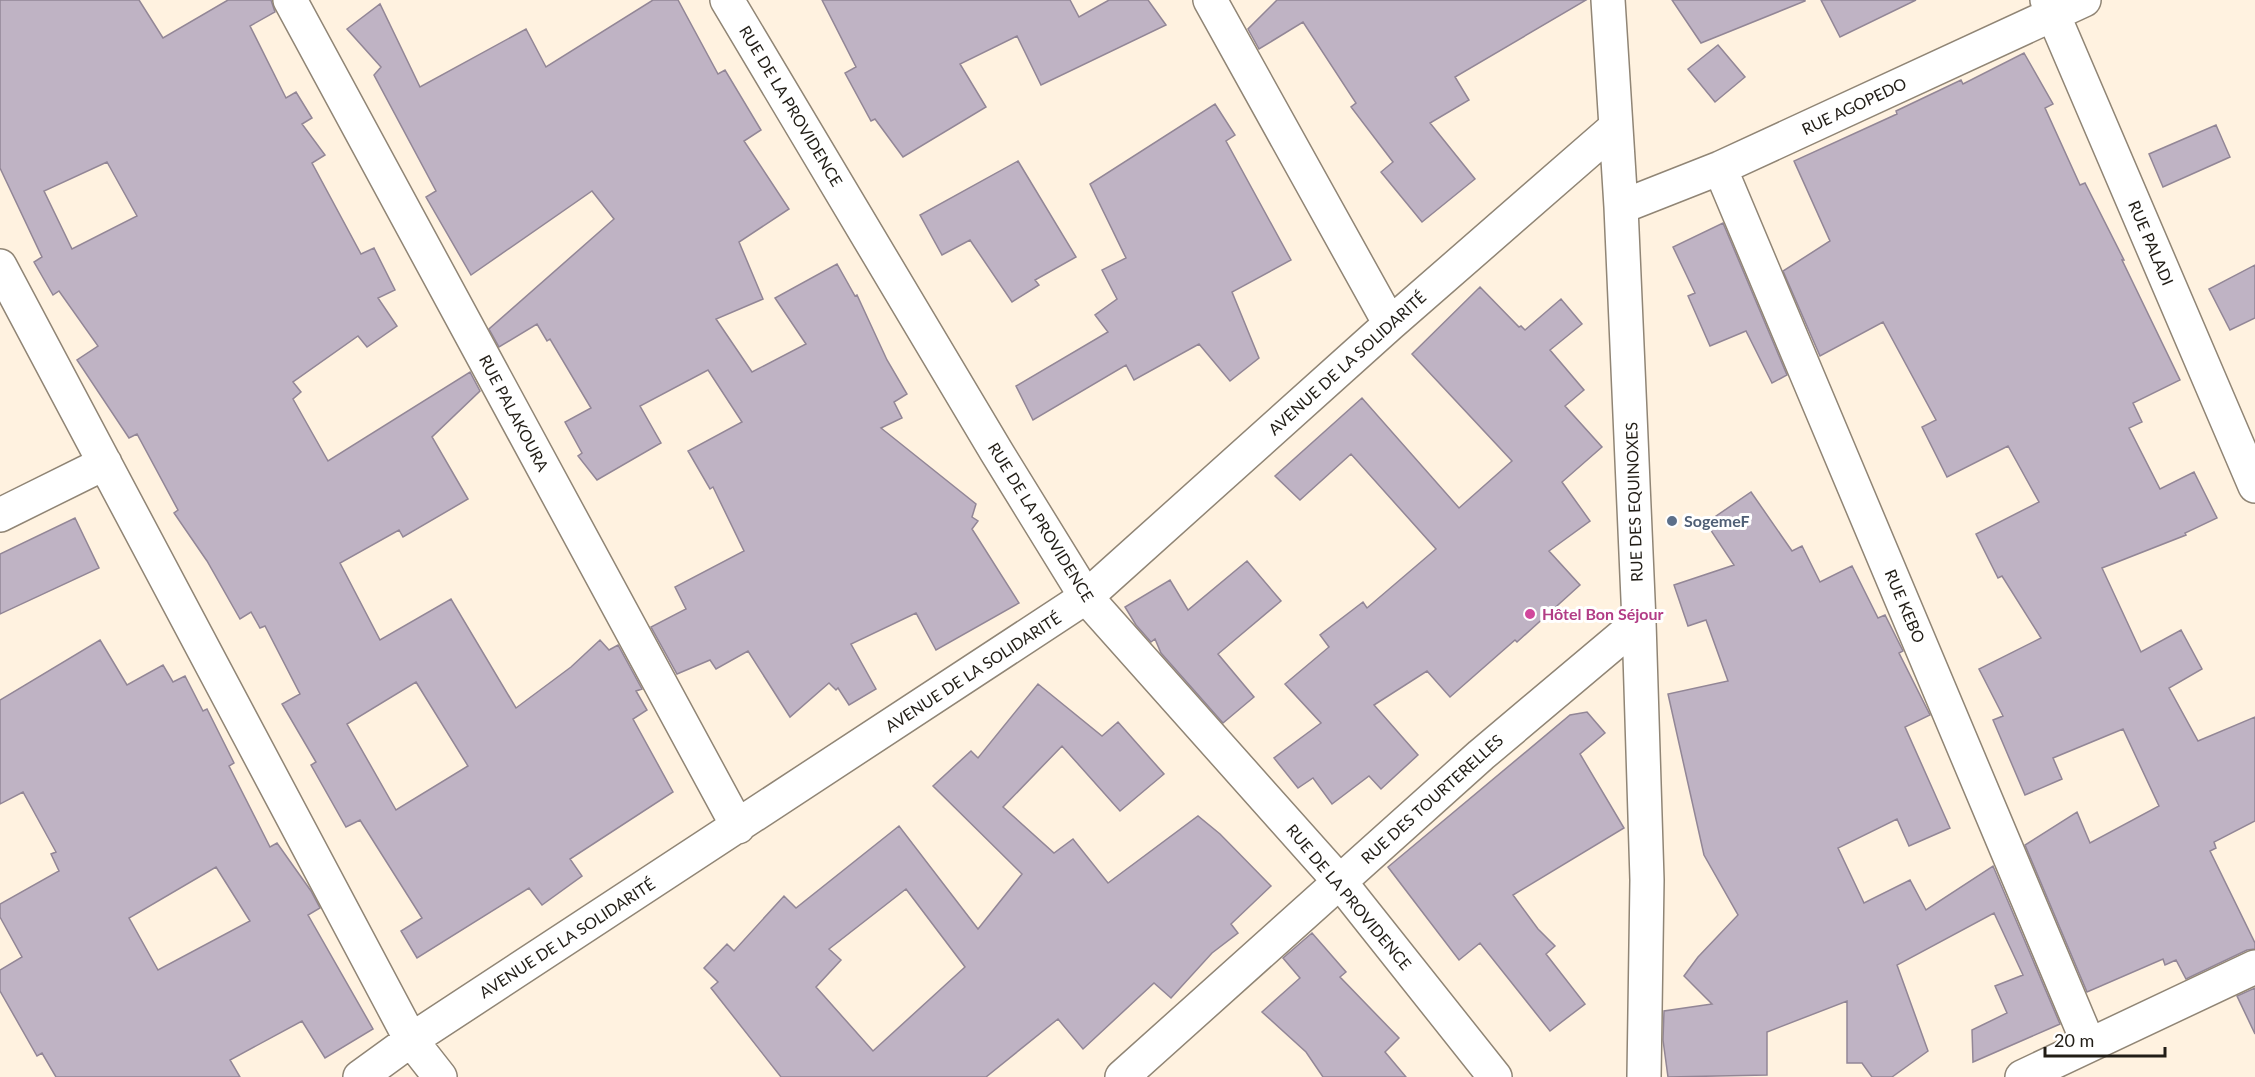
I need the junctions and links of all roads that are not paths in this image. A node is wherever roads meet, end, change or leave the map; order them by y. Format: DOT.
graph roads {
  1 [pos="290,0"];
  2 [pos="727,0"];
  3 [pos="1210,0"];
  4 [pos="1608,0"];
  5 [pos="2084,0"];
  6 [pos="2050,7"];
  7 [pos="1616,127"];
  8 [pos="1720,168"];
  9 [pos="1622,207"];
  10 [pos="0,266"];
  11 [pos="1390,324"];
  12 [pos="105,463"];
  13 [pos="2255,486"];
  14 [pos="0,515"];
  15 [pos="1086,597"];
  16 [pos="1639,622"];
  17 [pos="738,827"];
  18 [pos="1340,882"];
  19 [pos="2255,967"];
  20 [pos="411,1040"];
  21 [pos="2089,1045"];
  22 [pos="360,1077"];
  23 [pos="440,1077"];
  24 [pos="1122,1077"];
  25 [pos="1495,1077"];
  26 [pos="1644,1077"];
  27 [pos="2022,1077"];
  1 -- 17 [label="street, RUE PALAKOURA"];
  2 -- 15 [label="street, RUE DE LA PROVIDENCE"];
  3 -- 11 [label="street"];
  4 -- 7 [label="street, RUE DES EQUINOXES"];
  5 -- 6 [label="street, RUE AGOPEDO"];
  6 -- 8 [label="street, RUE AGOPEDO"];
  6 -- 13 [label="street, RUE PALADI"];
  7 -- 9 [label="street, RUE DES EQUINOXES"];
  7 -- 11 [label="street, AVENUE DE LA SOLIDARITÉ"];
  8 -- 9 [label="street, RUE AGOPEDO"];
  8 -- 21 [label="street, RUE KEBO"];
  9 -- 16 [label="street, RUE DES EQUINOXES"];
  10 -- 12 [label="street"];
  11 -- 15 [label="street, AVENUE DE LA SOLIDARITÉ"];
  12 -- 14 [label="street"];
  12 -- 20 [label="street"];
  15 -- 17 [label="street, AVENUE DE LA SOLIDARITÉ"];
  15 -- 18 [label="street, RUE DE LA PROVIDENCE"];
  16 -- 18 [label="street, RUE DES TOURTERELLES"];
  16 -- 26 [label="street, RUE DES EQUINOXES"];
  17 -- 20 [label="street, AVENUE DE LA SOLIDARITÉ"];
  18 -- 24 [label="street, RUE DES TOURTERELLES"];
  18 -- 25 [label="street, RUE DE LA PROVIDENCE"];
  19 -- 21 [label="street"];
  20 -- 22 [label="street, AVENUE DE LA SOLIDARITÉ"];
  20 -- 23 [label="street"];
  21 -- 27 [label="street"];
}
